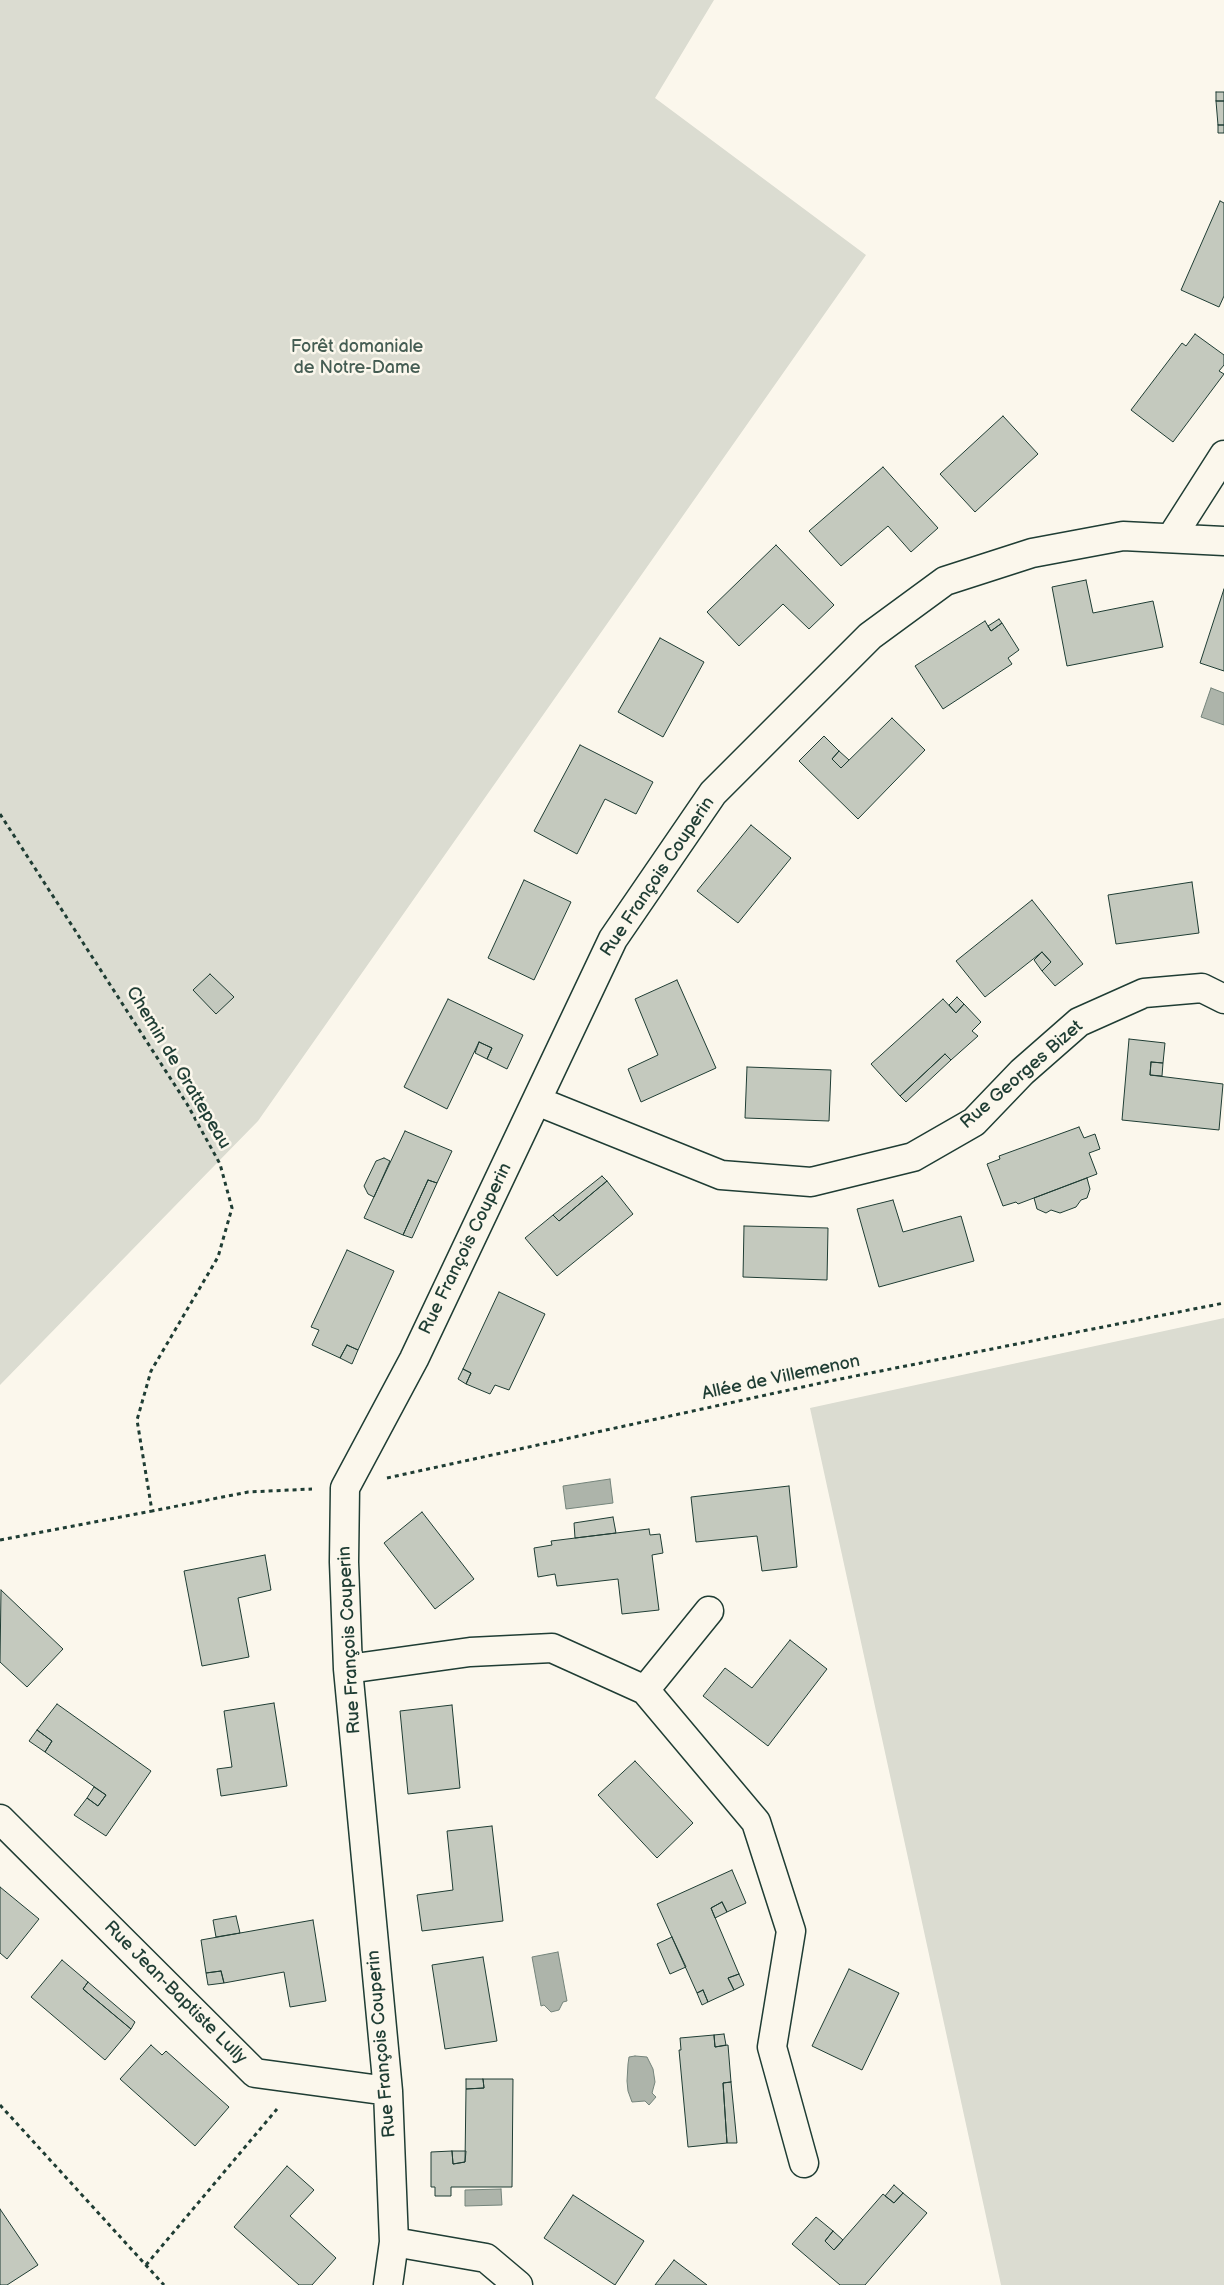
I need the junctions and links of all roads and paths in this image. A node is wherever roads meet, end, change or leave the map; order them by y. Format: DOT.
graph roads {
  1 [pos="1224,455"];
  2 [pos="1171,538"];
  3 [pos="1224,541"];
  4 [pos="0,814"];
  5 [pos="1224,999"];
  6 [pos="537,1101"];
  7 [pos="1224,1303"];
  8 [pos="345,1488"];
  9 [pos="152,1511"];
  10 [pos="0,1540"];
  11 [pos="709,1611"];
  12 [pos="348,1668"];
  13 [pos="645,1690"];
  14 [pos="0,1818"];
  15 [pos="301,2079"];
  16 [pos="388,2091"];
  17 [pos="0,2105"];
  18 [pos="804,2164"];
  19 [pos="394,2242"];
  20 [pos="146,2265"];
  21 [pos="164,2285"];
  22 [pos="388,2285"];
  23 [pos="518,2285"];
  1 -- 2 [label="street"];
  2 -- 3 [label="street, Rue François Couperin"];
  2 -- 6 [label="street, Rue François Couperin"];
  4 -- 9 [label="path, Chemin de Grattepeau"];
  5 -- 6 [label="street, Rue Georges Bizet"];
  6 -- 8 [label="street, Rue François Couperin"];
  7 -- 8 [label="path, Allée de Villemenon"];
  8 -- 9 [label="path"];
  8 -- 12 [label="street, Rue François Couperin"];
  9 -- 10 [label="path"];
  11 -- 13 [label="street"];
  12 -- 13 [label="street"];
  12 -- 16 [label="street, Rue François Couperin"];
  13 -- 18 [label="street"];
  14 -- 15 [label="street, Rue Jean-Baptiste Lully"];
  15 -- 16 [label="street, Rue Jean-Baptiste Lully"];
  15 -- 20 [label="path"];
  16 -- 19 [label="street, Rue François Couperin"];
  17 -- 20 [label="path"];
  19 -- 22 [label="street, Rue François Couperin"];
  19 -- 23 [label="street"];
  20 -- 21 [label="path"];
}
